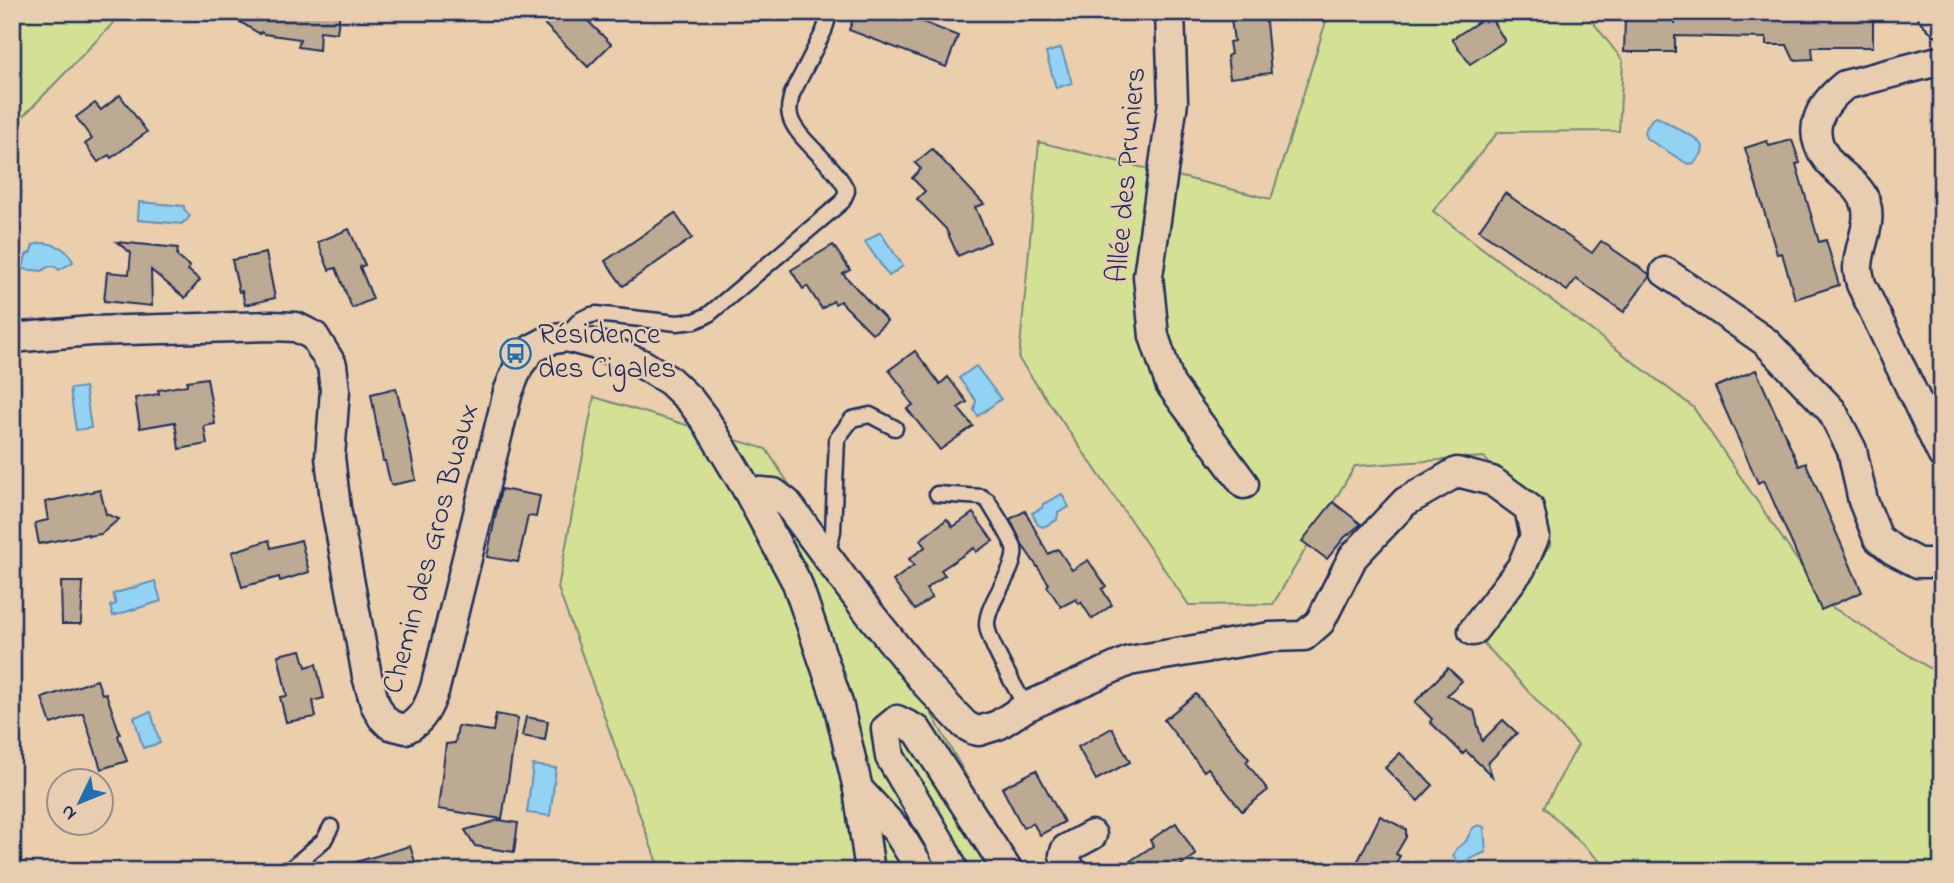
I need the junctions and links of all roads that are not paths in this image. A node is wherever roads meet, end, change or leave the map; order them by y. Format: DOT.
graph roads {
  1 [pos="830,12"];
  2 [pos="1170,12"];
  3 [pos="1932,12"];
  4 [pos="1942,22"];
  5 [pos="1942,60"];
  6 [pos="1665,272"];
  7 [pos="567,337"];
  8 [pos="12,338"];
  9 [pos="895,428"];
  10 [pos="1942,454"];
  11 [pos="1244,484"];
  12 [pos="747,491"];
  13 [pos="937,494"];
  14 [pos="827,558"];
  15 [pos="1942,560"];
  16 [pos="1473,631"];
  17 [pos="1026,707"];
  18 [pos="858,789"];
  19 [pos="331,827"];
  20 [pos="1092,835"];
  21 [pos="288,871"];
  22 [pos="870,871"];
  23 [pos="922,871"];
  24 [pos="954,871"];
  25 [pos="1008,871"];
  26 [pos="1071,871"];
  1 -- 7 [label="lane"];
  2 -- 11 [label="street, Allée des Pruniers"];
  3 -- 4 [label="street"];
  5 -- 10 [label="street"];
  6 -- 15 [label="street"];
  7 -- 8 [label="street, Chemin des Gros Buaux"];
  7 -- 12 [label="street"];
  9 -- 14 [label="lane"];
  12 -- 14 [label="street"];
  12 -- 18 [label="street"];
  13 -- 17 [label="lane"];
  14 -- 17 [label="street"];
  16 -- 17 [label="street"];
  18 -- 22 [label="street"];
  18 -- 23 [label="street"];
  19 -- 21 [label="lane"];
  20 -- 26 [label="street"];
  24 -- 25 [label="street"];
}
